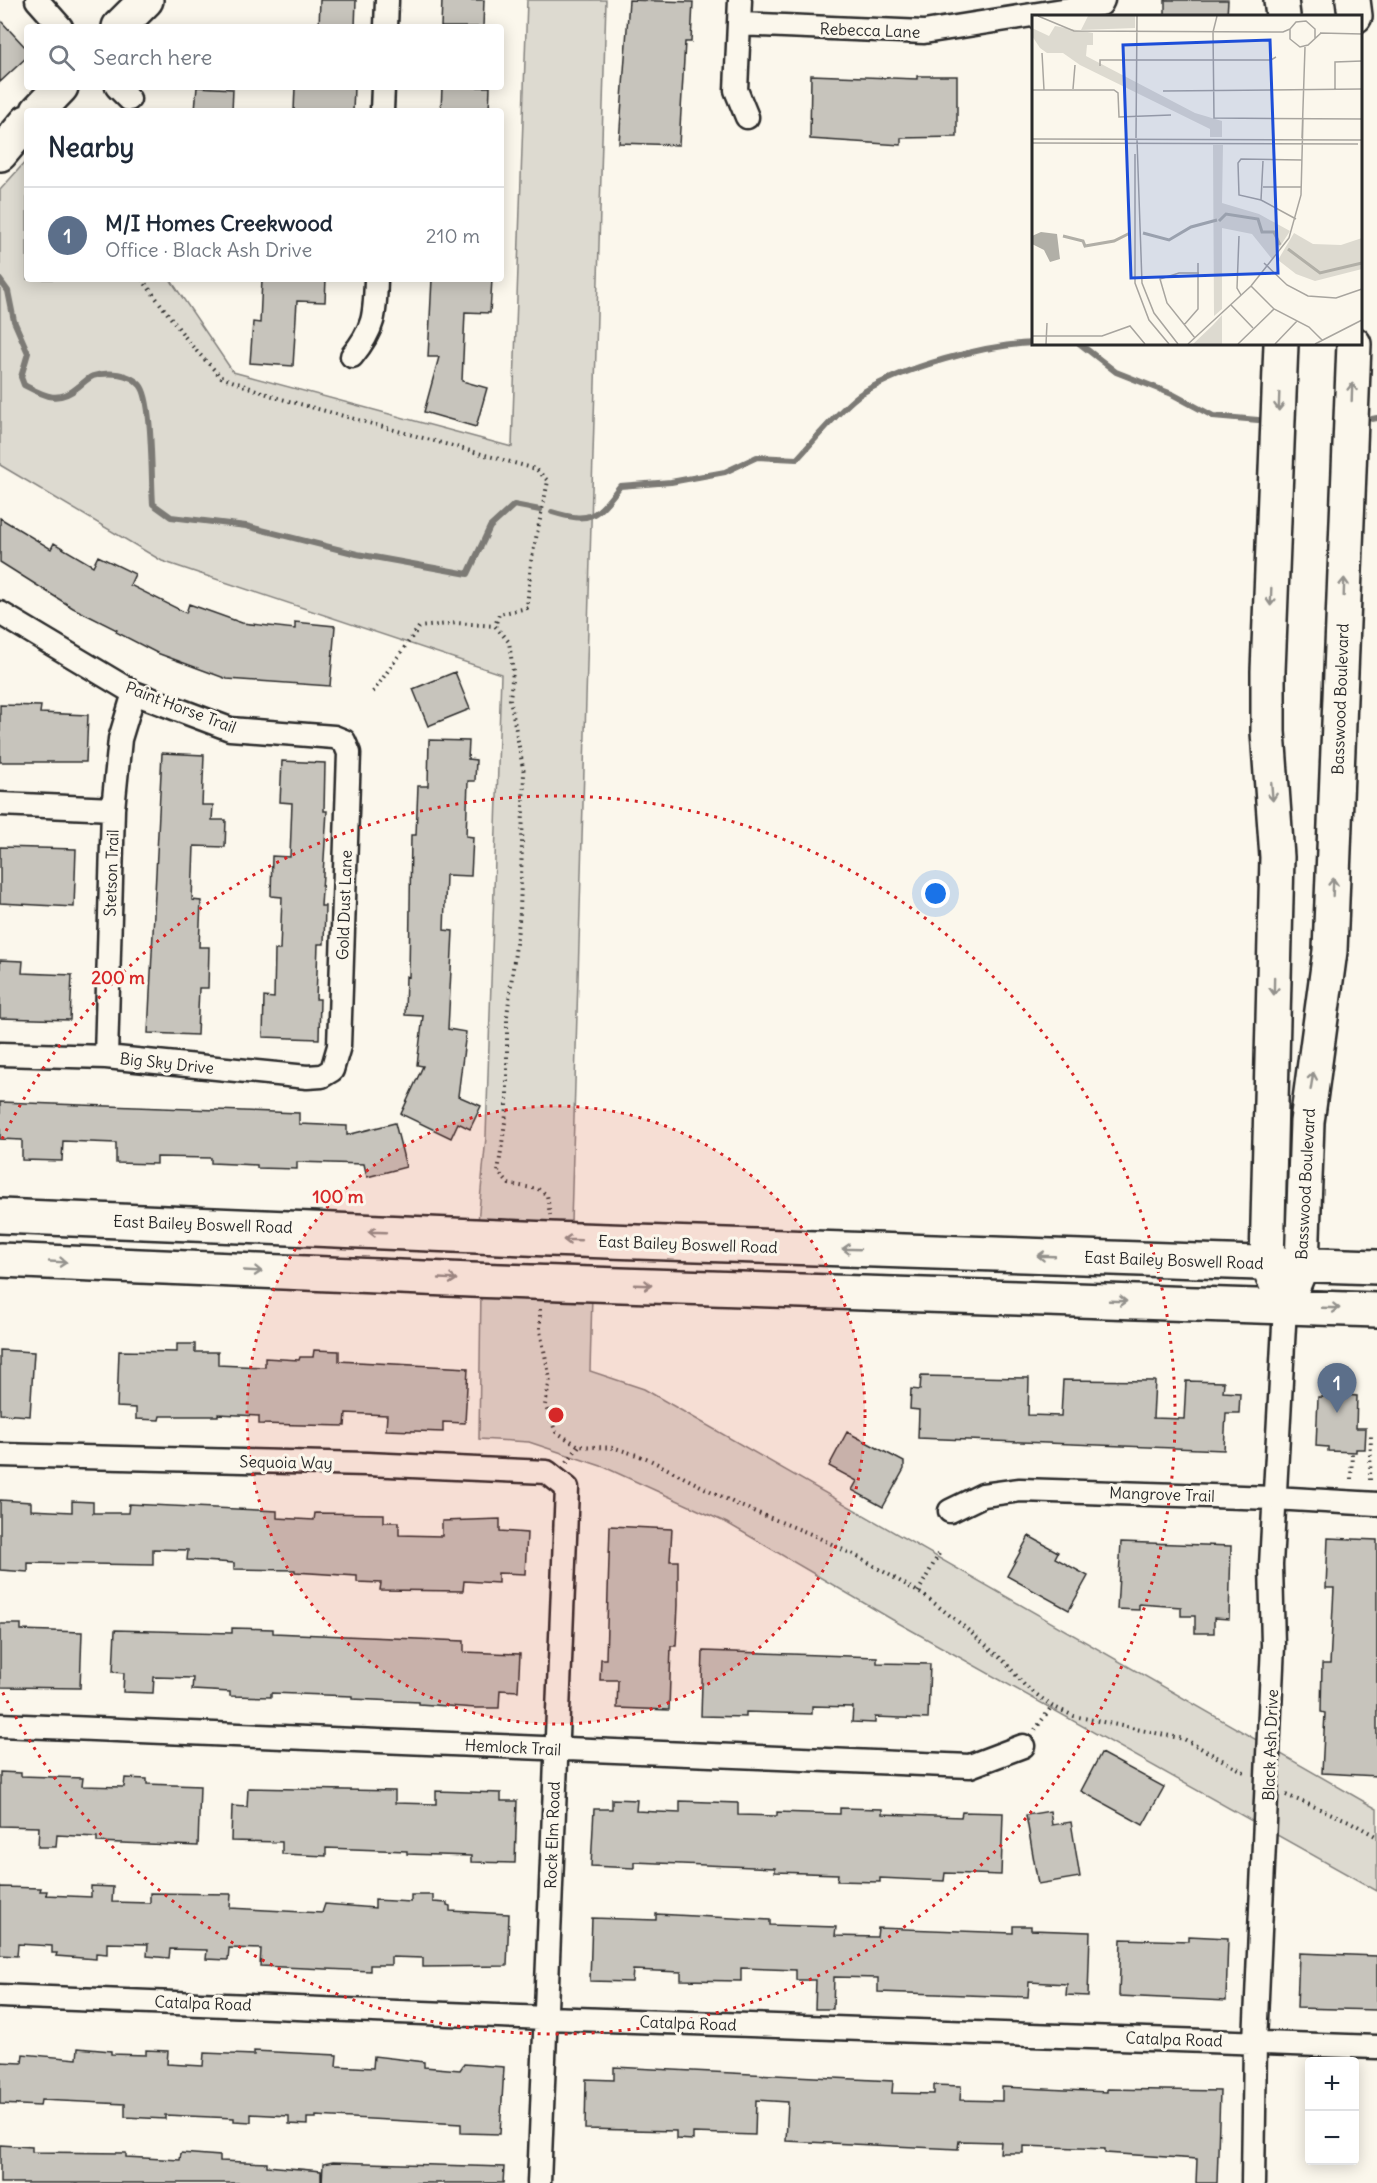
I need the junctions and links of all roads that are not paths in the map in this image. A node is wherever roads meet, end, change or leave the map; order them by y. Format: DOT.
graph roads {
  1 [pos="38,0"];
  2 [pos="146,0"];
  3 [pos="387,0"];
  4 [pos="740,0"];
  5 [pos="1103,0"];
  6 [pos="1281,0"];
  7 [pos="1353,0"];
  8 [pos="1283,15"];
  9 [pos="1355,15"];
  10 [pos="58,24"];
  11 [pos="122,24"];
  12 [pos="386,24"];
  13 [pos="739,24"];
  14 [pos="57,90"];
  15 [pos="383,90"];
  16 [pos="41,108"];
  17 [pos="382,108"];
  18 [pos="747,117"];
  19 [pos="24,126"];
  20 [pos="0,154"];
  21 [pos="376,282"];
  22 [pos="1281,345"];
  23 [pos="1354,345"];
  24 [pos="352,356"];
  25 [pos="0,613"];
  26 [pos="134,693"];
  27 [pos="344,741"];
  28 [pos="0,804"];
  29 [pos="113,809"];
  30 [pos="0,1054"];
  31 [pos="106,1057"];
  32 [pos="332,1070"];
  33 [pos="0,1216"];
  34 [pos="0,1260"];
  35 [pos="1267,1263"];
  36 [pos="1302,1265"];
  37 [pos="1377,1268"];
  38 [pos="1285,1307"];
  39 [pos="1377,1310"];
  40 [pos="0,1455"];
  41 [pos="567,1488"];
  42 [pos="1274,1498"];
  43 [pos="1377,1504"];
  44 [pos="950,1511"];
  45 [pos="0,1725"];
  46 [pos="1023,1746"];
  47 [pos="554,1749"];
  48 [pos="0,1996"];
  49 [pos="547,2018"];
  50 [pos="1255,2041"];
  51 [pos="1377,2047"];
  52 [pos="539,2183"];
  53 [pos="1253,2183"];
  1 -- 10 [label="street"];
  2 -- 11 [label="main road"];
  3 -- 12 [label="street"];
  4 -- 13 [label="street"];
  5 -- 13 [label="street, Rebecca Lane"];
  6 -- 8 [label="main road"];
  7 -- 9 [label="main road"];
  13 -- 18 [label="street"];
  14 -- 16 [label="main road"];
  15 -- 17 [label="street"];
  19 -- 20 [label="main road"];
  21 -- 24 [label="street"];
  22 -- 35 [label="main road, Basswood Boulevard, one-way"];
  36 -- 23 [label="main road, Basswood Boulevard, one-way"];
  25 -- 26 [label="street, Paint Horse Trail"];
  26 -- 27 [label="street, Paint Horse Trail"];
  26 -- 29 [label="street, Stetson Trail"];
  27 -- 32 [label="street, Gold Dust Lane"];
  28 -- 29 [label="street"];
  29 -- 31 [label="street, Stetson Trail"];
  30 -- 31 [label="street, Big Sky Drive"];
  31 -- 32 [label="street, Big Sky Drive"];
  35 -- 33 [label="main road, East Bailey Boswell Road, one-way"];
  34 -- 38 [label="main road, one-way"];
  35 -- 36 [label="main road, East Bailey Boswell Road"];
  35 -- 38 [label="main road, Basswood Boulevard"];
  36 -- 37 [label="main road, East Bailey Boswell Road"];
  36 -- 38 [label="main road, Basswood Boulevard"];
  38 -- 39 [label="main road, one-way"];
  38 -- 42 [label="street, Black Ash Drive"];
  40 -- 41 [label="street, Sequoia Way"];
  41 -- 47 [label="street, Rock Elm Road"];
  42 -- 43 [label="street, Mangrove Trail"];
  42 -- 44 [label="street, Mangrove Trail"];
  42 -- 50 [label="street, Black Ash Drive"];
  45 -- 47 [label="street, Hemlock Trail"];
  46 -- 47 [label="street, Hemlock Trail"];
  47 -- 49 [label="street, Rock Elm Road"];
  48 -- 49 [label="street, Catalpa Road"];
  49 -- 50 [label="street, Catalpa Road"];
  49 -- 52 [label="street, Rock Elm Road"];
  50 -- 51 [label="street, Catalpa Road"];
  50 -- 53 [label="street, Black Ash Drive"];
}
